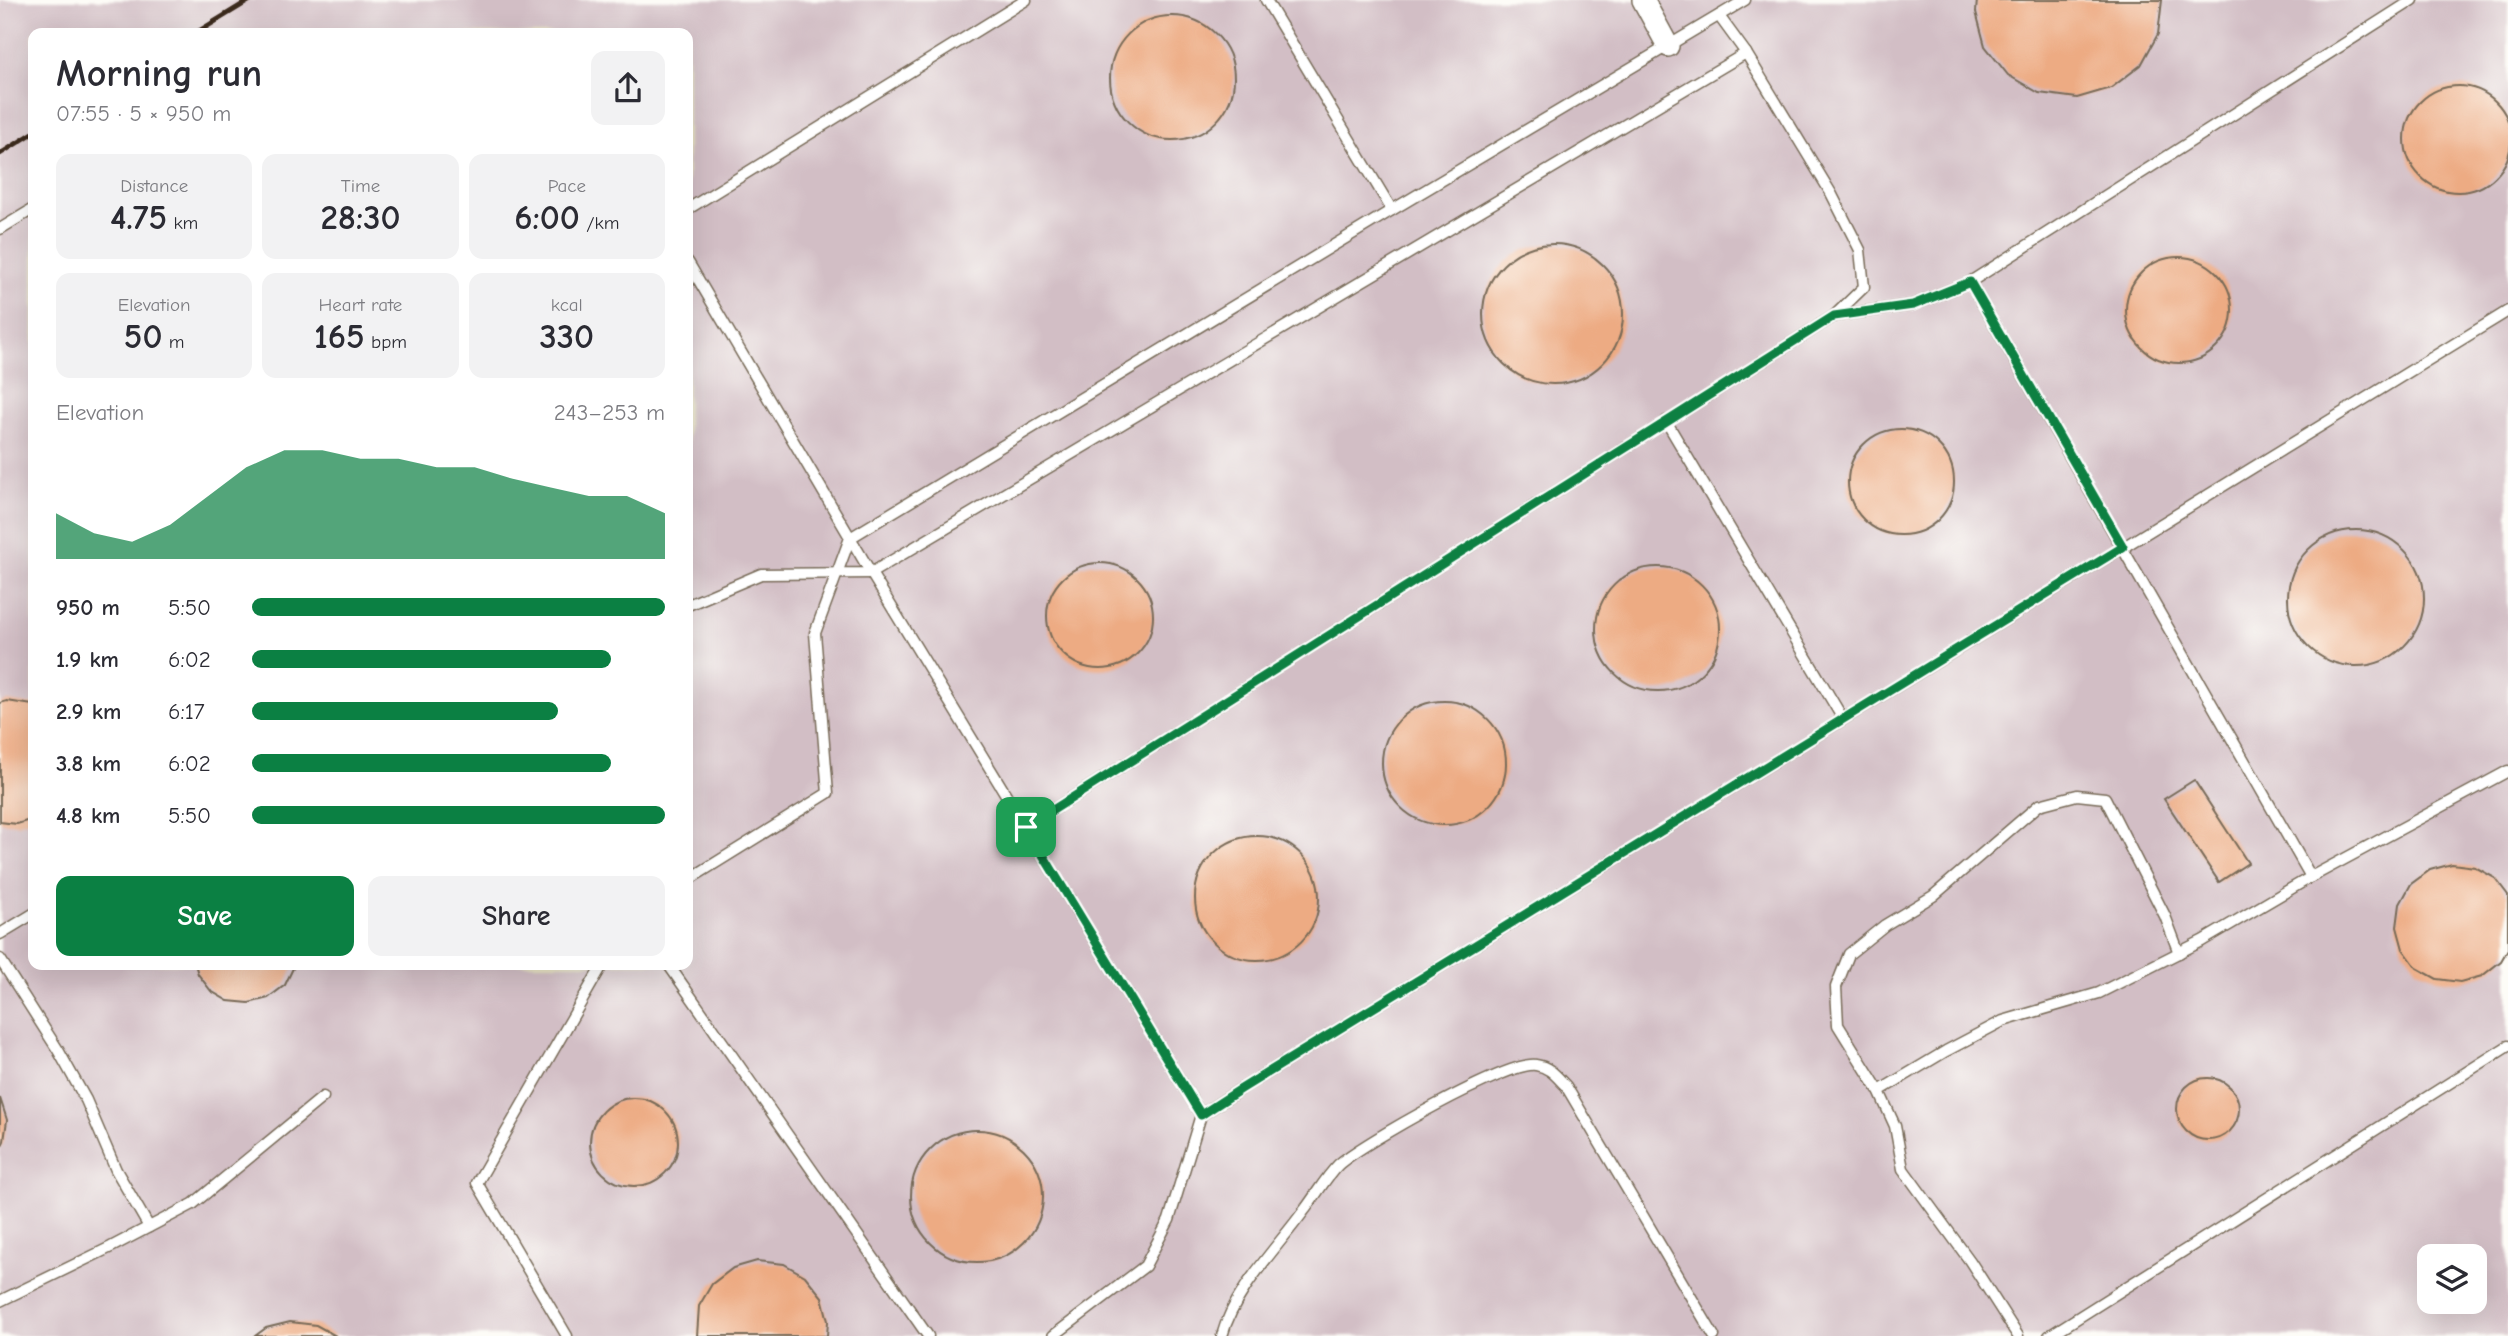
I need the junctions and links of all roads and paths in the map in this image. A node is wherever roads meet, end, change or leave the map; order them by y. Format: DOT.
graph roads {
  1 [pos="1026,0"];
  2 [pos="1266,0"];
  3 [pos="1643,0"];
  4 [pos="1745,0"];
  5 [pos="2413,0"];
  6 [pos="1719,16"];
  7 [pos="1668,46"];
  8 [pos="1746,52"];
  9 [pos="693,206"];
  10 [pos="1392,210"];
  11 [pos="28,212"];
  12 [pos="0,229"];
  13 [pos="693,271"];
  14 [pos="1970,282"];
  15 [pos="2508,311"];
  16 [pos="1834,316"];
  17 [pos="1666,421"];
  18 [pos="850,538"];
  19 [pos="2123,547"];
  20 [pos="837,573"];
  21 [pos="871,573"];
  22 [pos="693,603"];
  23 [pos="1843,719"];
  24 [pos="2508,771"];
  25 [pos="1026,827"];
  26 [pos="693,877"];
  27 [pos="2311,877"];
  28 [pos="28,917"];
  29 [pos="0,934"];
  30 [pos="2179,953"];
  31 [pos="0,959"];
  32 [pos="600,970"];
  33 [pos="671,970"];
  34 [pos="2508,1046"];
  35 [pos="1879,1091"];
  36 [pos="323,1097"];
  37 [pos="1201,1115"];
  38 [pos="149,1227"];
  39 [pos="0,1301"];
  40 [pos="567,1336"];
  41 [pos="928,1336"];
  42 [pos="1053,1336"];
  43 [pos="1222,1336"];
  44 [pos="1714,1336"];
  45 [pos="2018,1336"];
  46 [pos="2049,1336"];
  1 -- 9 [label="lane"];
  2 -- 10 [label="lane"];
  3 -- 7 [label="street"];
  4 -- 6 [label="lane"];
  5 -- 14 [label="lane"];
  6 -- 7 [label="lane"];
  6 -- 8 [label="lane"];
  7 -- 10 [label="lane"];
  8 -- 16 [label="lane"];
  8 -- 21 [label="lane"];
  10 -- 18 [label="lane"];
  11 -- 12 [label="lane"];
  13 -- 18 [label="lane"];
  14 -- 16 [label="lane"];
  14 -- 19 [label="lane"];
  15 -- 19 [label="lane"];
  16 -- 17 [label="lane"];
  17 -- 23 [label="lane"];
  17 -- 25 [label="lane"];
  18 -- 20 [label="lane"];
  18 -- 21 [label="lane"];
  19 -- 23 [label="lane"];
  19 -- 27 [label="lane"];
  20 -- 21 [label="lane"];
  20 -- 22 [label="lane"];
  20 -- 26 [label="lane"];
  21 -- 25 [label="lane"];
  23 -- 37 [label="lane"];
  24 -- 27 [label="lane"];
  25 -- 37 [label="lane"];
  27 -- 30 [label="lane"];
  28 -- 29 [label="lane"];
  30 -- 35 [label="lane"];
  30 -- 35 [label="lane"];
  31 -- 38 [label="lane"];
  32 -- 40 [label="lane"];
  33 -- 41 [label="lane"];
  34 -- 46 [label="lane"];
  35 -- 45 [label="lane"];
  36 -- 38 [label="lane"];
  37 -- 42 [label="lane"];
  38 -- 39 [label="lane"];
  43 -- 44 [label="lane"];
}
